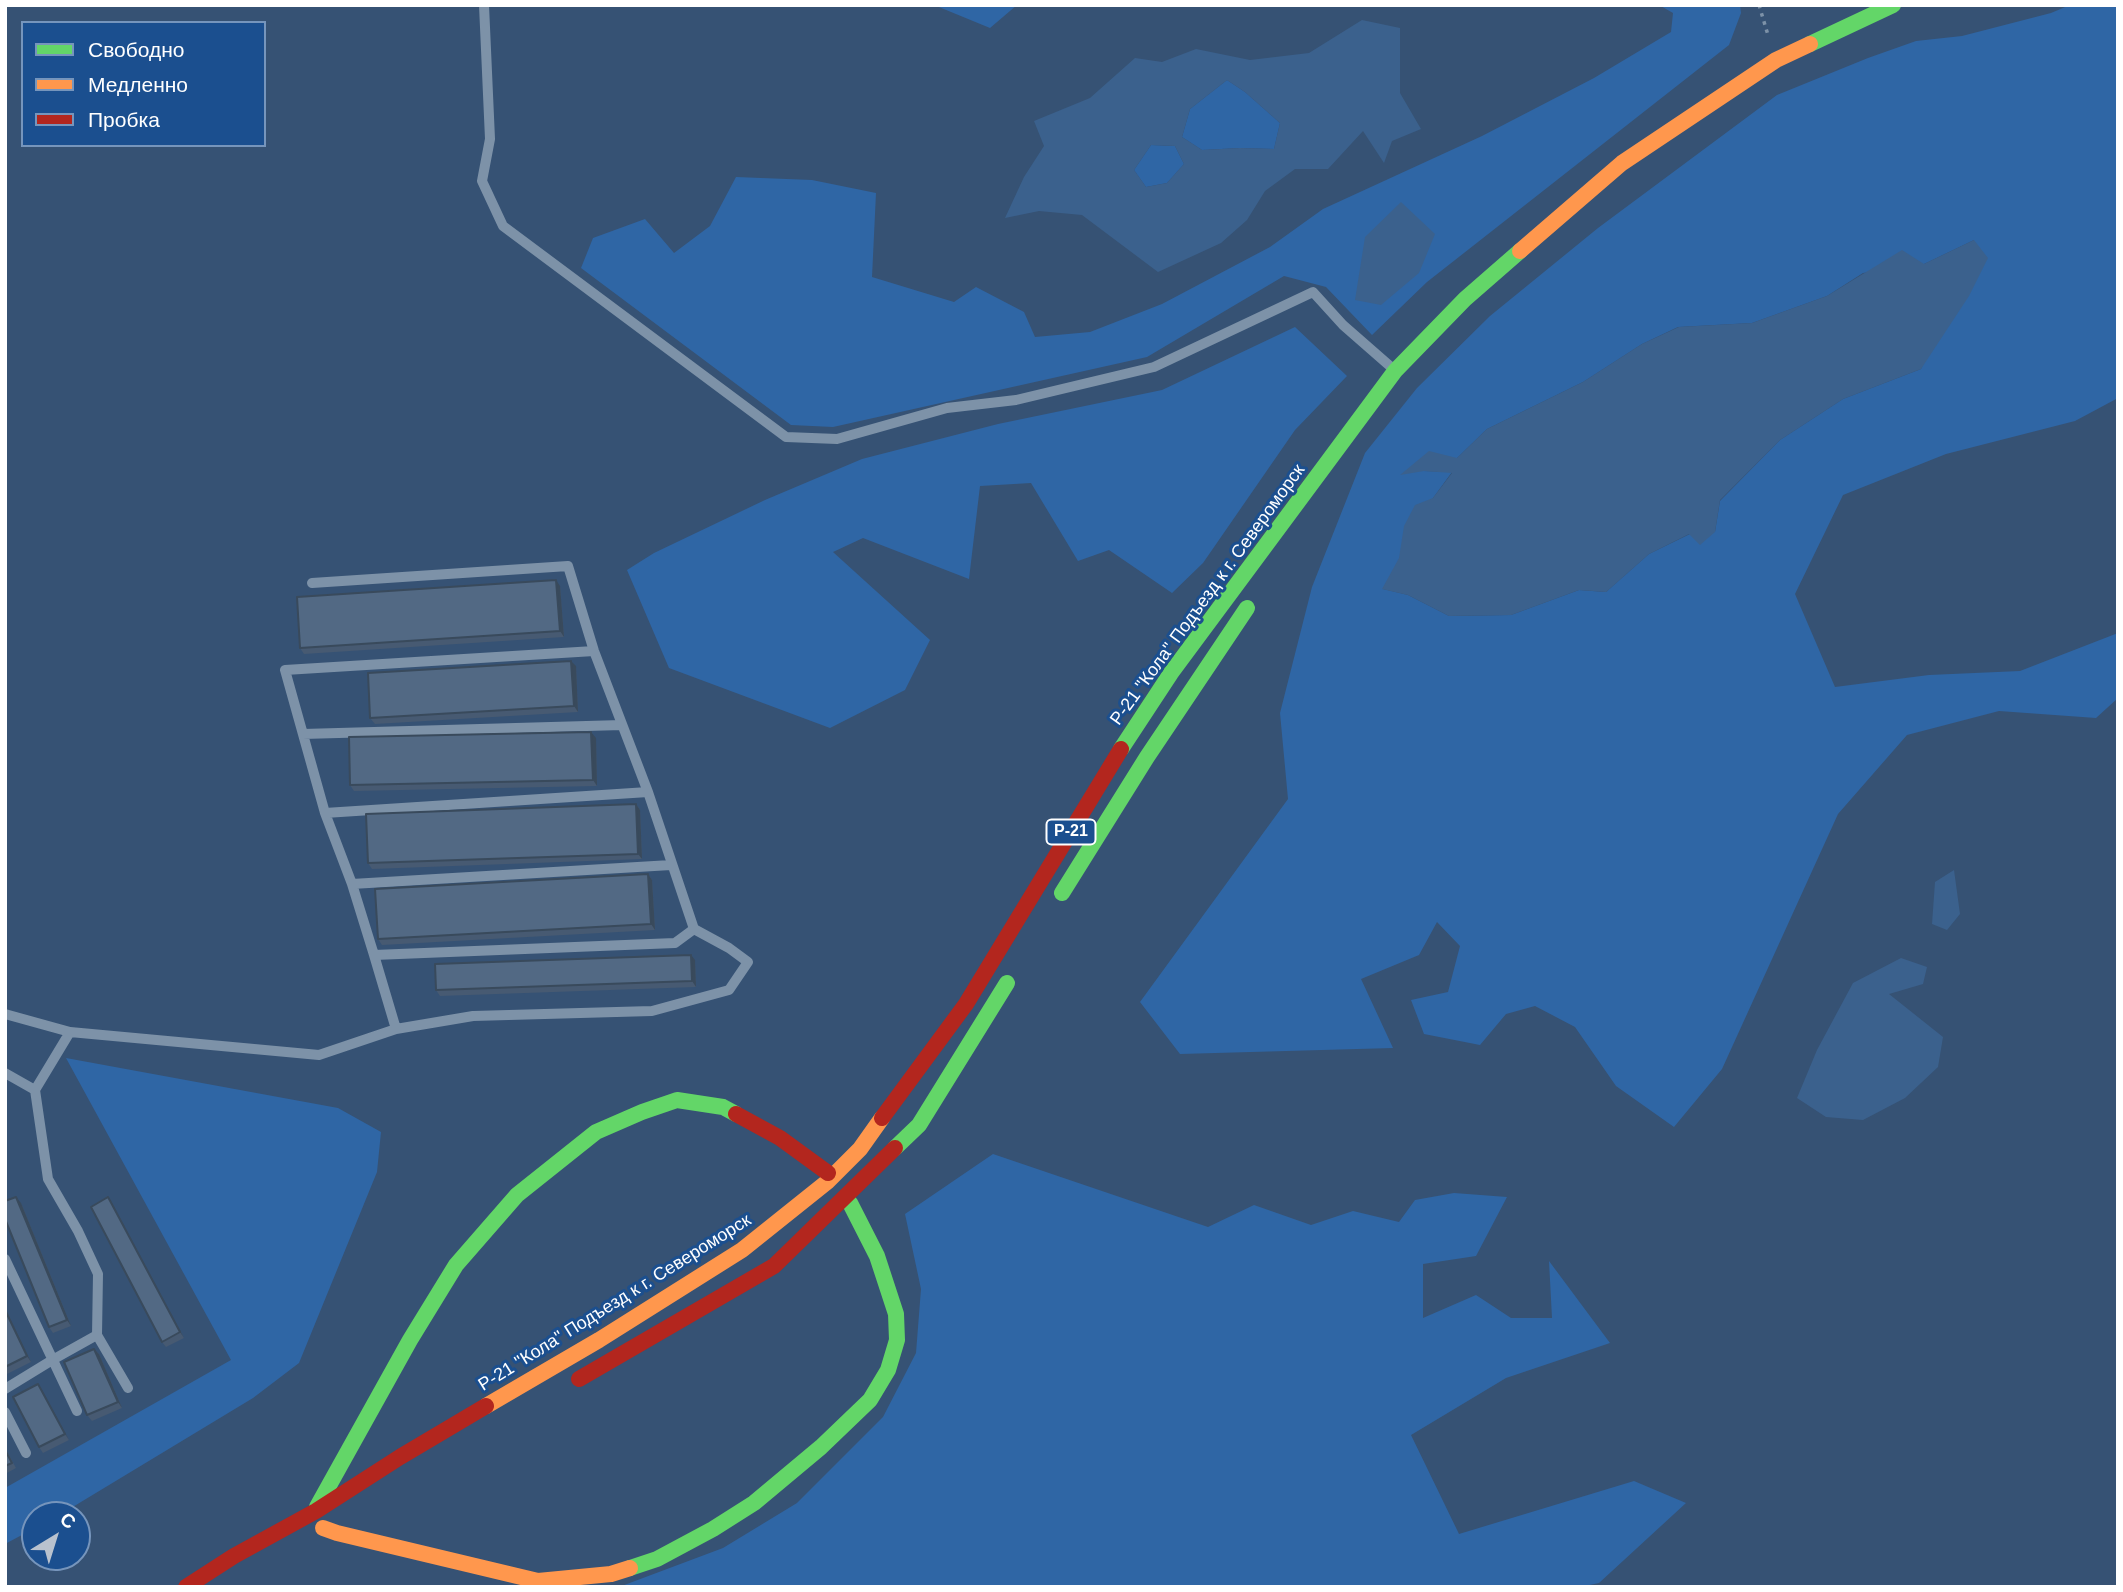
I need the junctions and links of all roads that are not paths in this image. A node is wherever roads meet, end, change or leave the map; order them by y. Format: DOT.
graph roads {
  1 [pos="484,5"];
  2 [pos="1893,5"];
  3 [pos="1440,325"];
  4 [pos="1395,371"];
  5 [pos="1338,475"];
  6 [pos="312,583"];
  7 [pos="1259,590"];
  8 [pos="594,651"];
  9 [pos="622,726"];
  10 [pos="303,734"];
  11 [pos="648,792"];
  12 [pos="325,813"];
  13 [pos="671,865"];
  14 [pos="352,884"];
  15 [pos="1051,911"];
  16 [pos="694,929"];
  17 [pos="374,955"];
  18 [pos="1015,971"];
  19 [pos="5,1014"];
  20 [pos="396,1029"];
  21 [pos="70,1032"];
  22 [pos="5,1073"];
  23 [pos="35,1090"];
  24 [pos="828,1173"];
  25 [pos="850,1203"];
  26 [pos="5,1259"];
  27 [pos="97,1335"];
  28 [pos="54,1359"];
  29 [pos="128,1388"];
  30 [pos="5,1389"];
  31 [pos="562,1389"];
  32 [pos="77,1411"];
  33 [pos="5,1412"];
  34 [pos="26,1453"];
  35 [pos="316,1511"];
  36 [pos="343,1516"];
  37 [pos="186,1587"];
  1 -- 4 [label="lane"];
  2 -- 3 [label="main road, Р-21 \"Кола\" Подъезд к г. Североморск / Р-21"];
  3 -- 4 [label="main road, Р-21 \"Кола\" Подъезд к г. Североморск / Р-21"];
  3 -- 5 [label="main road"];
  4 -- 35 [label="main road, Р-21 \"Кола\" Подъезд к г. Североморск / Р-21"];
  6 -- 8 [label="lane"];
  7 -- 15 [label="main road"];
  8 -- 9 [label="lane"];
  8 -- 10 [label="lane"];
  9 -- 10 [label="lane"];
  9 -- 11 [label="lane"];
  10 -- 12 [label="lane"];
  11 -- 12 [label="lane"];
  11 -- 13 [label="lane"];
  12 -- 14 [label="lane"];
  13 -- 14 [label="lane"];
  13 -- 16 [label="lane"];
  14 -- 17 [label="lane"];
  16 -- 17 [label="lane"];
  16 -- 20 [label="lane"];
  17 -- 20 [label="lane"];
  18 -- 31 [label="main road"];
  19 -- 21 [label="lane"];
  20 -- 21 [label="lane"];
  21 -- 23 [label="lane"];
  22 -- 23 [label="lane"];
  23 -- 27 [label="lane"];
  24 -- 35 [label="main road"];
  25 -- 36 [label="main road"];
  26 -- 28 [label="lane"];
  27 -- 28 [label="lane"];
  27 -- 29 [label="lane"];
  28 -- 30 [label="lane"];
  28 -- 32 [label="lane"];
  33 -- 34 [label="lane"];
  35 -- 37 [label="main road, Р-21 \"Кола\" Подъезд к г. Североморск / Р-21"];
}
